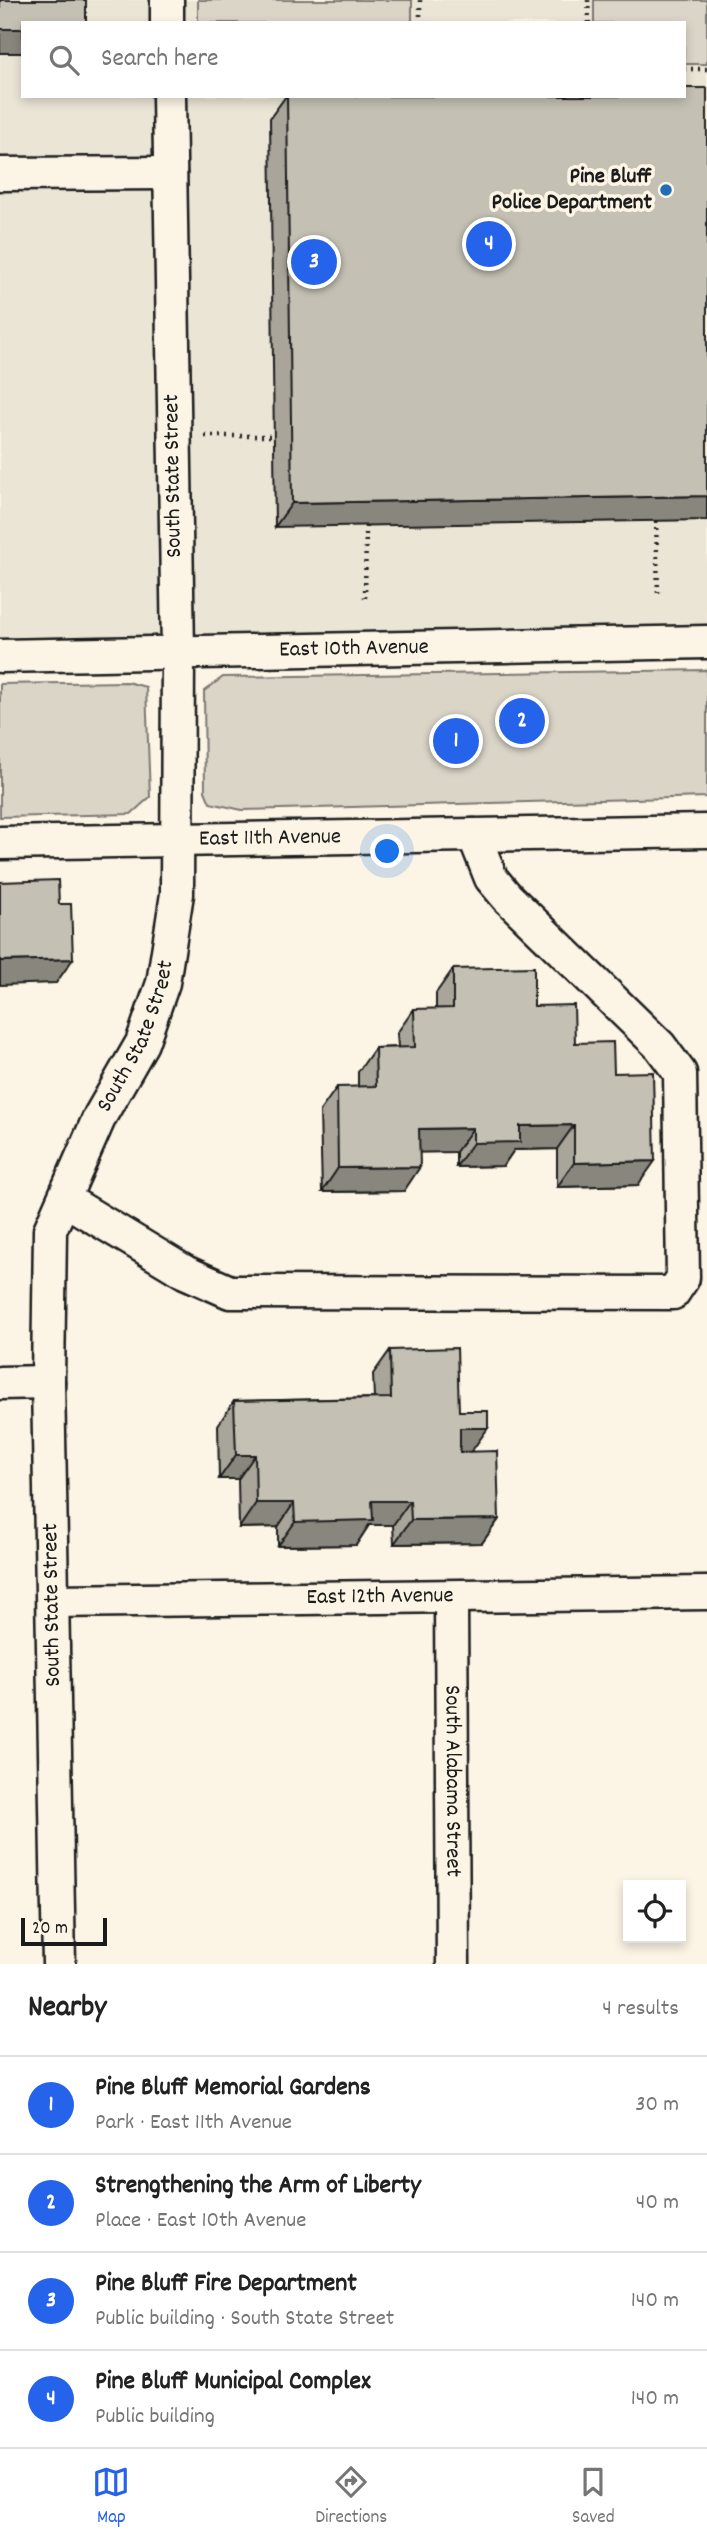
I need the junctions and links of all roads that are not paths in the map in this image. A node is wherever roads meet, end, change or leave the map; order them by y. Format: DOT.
graph roads {
  1 [pos="167,0"];
  2 [pos="167,21"];
  3 [pos="169,98"];
  4 [pos="170,173"];
  5 [pos="0,174"];
  6 [pos="707,642"];
  7 [pos="177,651"];
  8 [pos="0,656"];
  9 [pos="707,831"];
  10 [pos="474,835"];
  11 [pos="176,840"];
  12 [pos="0,844"];
  13 [pos="64,1199"];
  14 [pos="48,1382"];
  15 [pos="0,1383"];
  16 [pos="707,1593"];
  17 [pos="451,1597"];
  18 [pos="53,1601"];
  19 [pos="59,1964"];
  20 [pos="453,1964"];
  1 -- 2 [label="street"];
  3 -- 4 [label="street, South State Street"];
  4 -- 5 [label="street"];
  4 -- 7 [label="street, South State Street"];
  6 -- 7 [label="street, East 10th Avenue"];
  7 -- 8 [label="street, East 10th Avenue"];
  7 -- 11 [label="street, South State Street"];
  9 -- 10 [label="street, East 11th Avenue"];
  10 -- 11 [label="street, East 11th Avenue"];
  10 -- 13 [label="street"];
  11 -- 12 [label="street, East 11th Avenue"];
  11 -- 13 [label="street, South State Street"];
  13 -- 14 [label="street, South State Street"];
  14 -- 15 [label="street"];
  14 -- 18 [label="street, South State Street"];
  16 -- 17 [label="street, East 12th Avenue"];
  17 -- 18 [label="street, East 12th Avenue"];
  17 -- 20 [label="street, South Alabama Street"];
  18 -- 19 [label="street, South State Street"];
}
